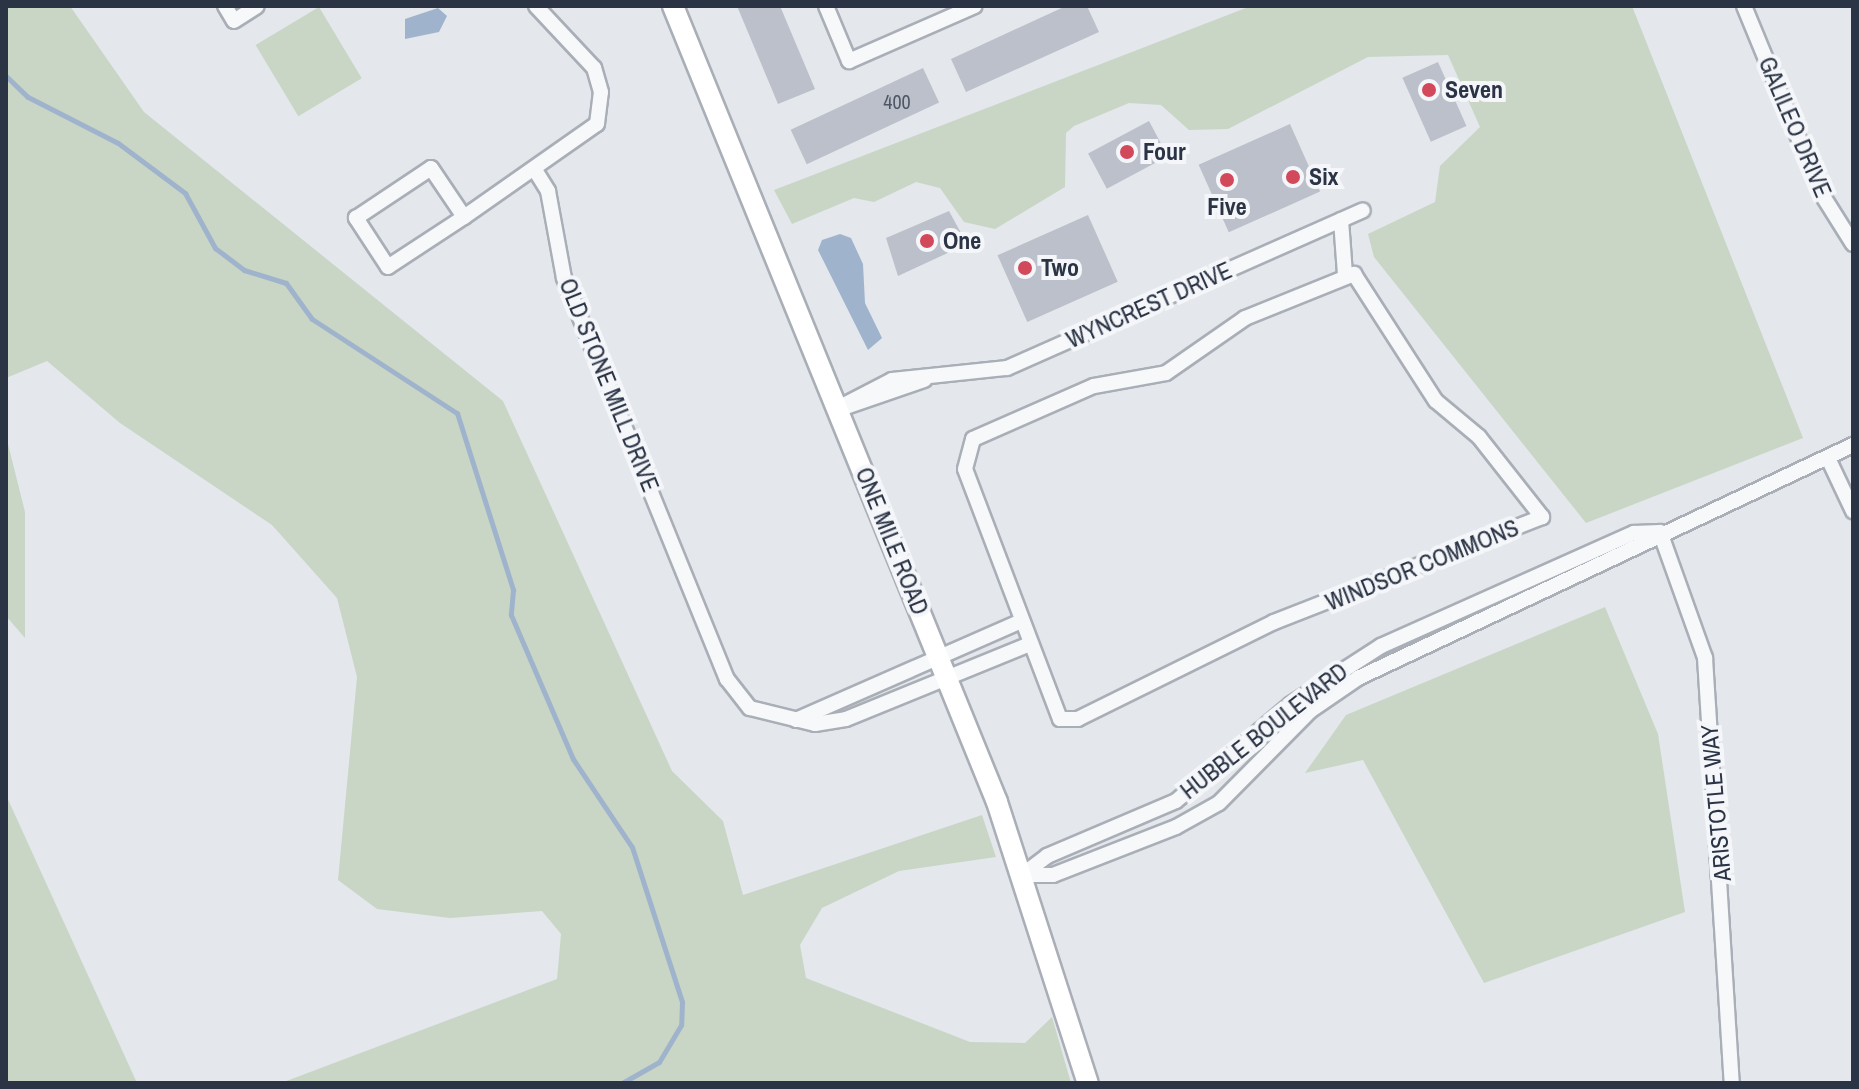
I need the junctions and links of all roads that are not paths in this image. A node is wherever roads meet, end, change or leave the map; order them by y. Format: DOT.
graph roads {
  1 [pos="225,6"];
  2 [pos="257,6"];
  3 [pos="536,6"];
  4 [pos="673,6"];
  5 [pos="826,6"];
  6 [pos="975,6"];
  7 [pos="1744,6"];
  8 [pos="535,170"];
  9 [pos="1363,210"];
  10 [pos="464,217"];
  11 [pos="1341,220"];
  12 [pos="1853,244"];
  13 [pos="1345,275"];
  14 [pos="838,408"];
  15 [pos="1853,445"];
  16 [pos="1828,458"];
  17 [pos="1853,511"];
  18 [pos="1660,532"];
  19 [pos="1019,622"];
  20 [pos="1027,645"];
  21 [pos="938,656"];
  22 [pos="947,678"];
  23 [pos="796,720"];
  24 [pos="1022,875"];
  25 [pos="1088,1083"];
  26 [pos="1732,1083"];
  1 -- 2 [label="street"];
  3 -- 8 [label="street"];
  4 -- 14 [label="street, ONE MILE ROAD"];
  5 -- 6 [label="street"];
  7 -- 12 [label="street, GALILEO DRIVE"];
  8 -- 10 [label="street"];
  8 -- 23 [label="street, OLD STONE MILL DRIVE"];
  9 -- 11 [label="street, WYNCREST DRIVE"];
  10 -- 10 [label="street"];
  11 -- 13 [label="street"];
  11 -- 14 [label="street, WYNCREST DRIVE"];
  13 -- 19 [label="street, WINDSOR COMMONS"];
  13 -- 20 [label="street, WINDSOR COMMONS"];
  14 -- 21 [label="street, ONE MILE ROAD"];
  15 -- 16 [label="street, HUBBLE BOULEVARD"];
  16 -- 17 [label="street"];
  16 -- 18 [label="street, HUBBLE BOULEVARD"];
  18 -- 24 [label="street, HUBBLE BOULEVARD"];
  18 -- 24 [label="street, HUBBLE BOULEVARD"];
  18 -- 26 [label="street, ARISTOTLE WAY"];
  19 -- 20 [label="street, WINDSOR COMMONS"];
  19 -- 21 [label="street"];
  20 -- 22 [label="street"];
  21 -- 22 [label="street, ONE MILE ROAD"];
  21 -- 23 [label="street"];
  22 -- 23 [label="street, OLD STONE MILL DRIVE"];
  22 -- 24 [label="street, ONE MILE ROAD"];
  24 -- 25 [label="street, ONE MILE ROAD"];
}
